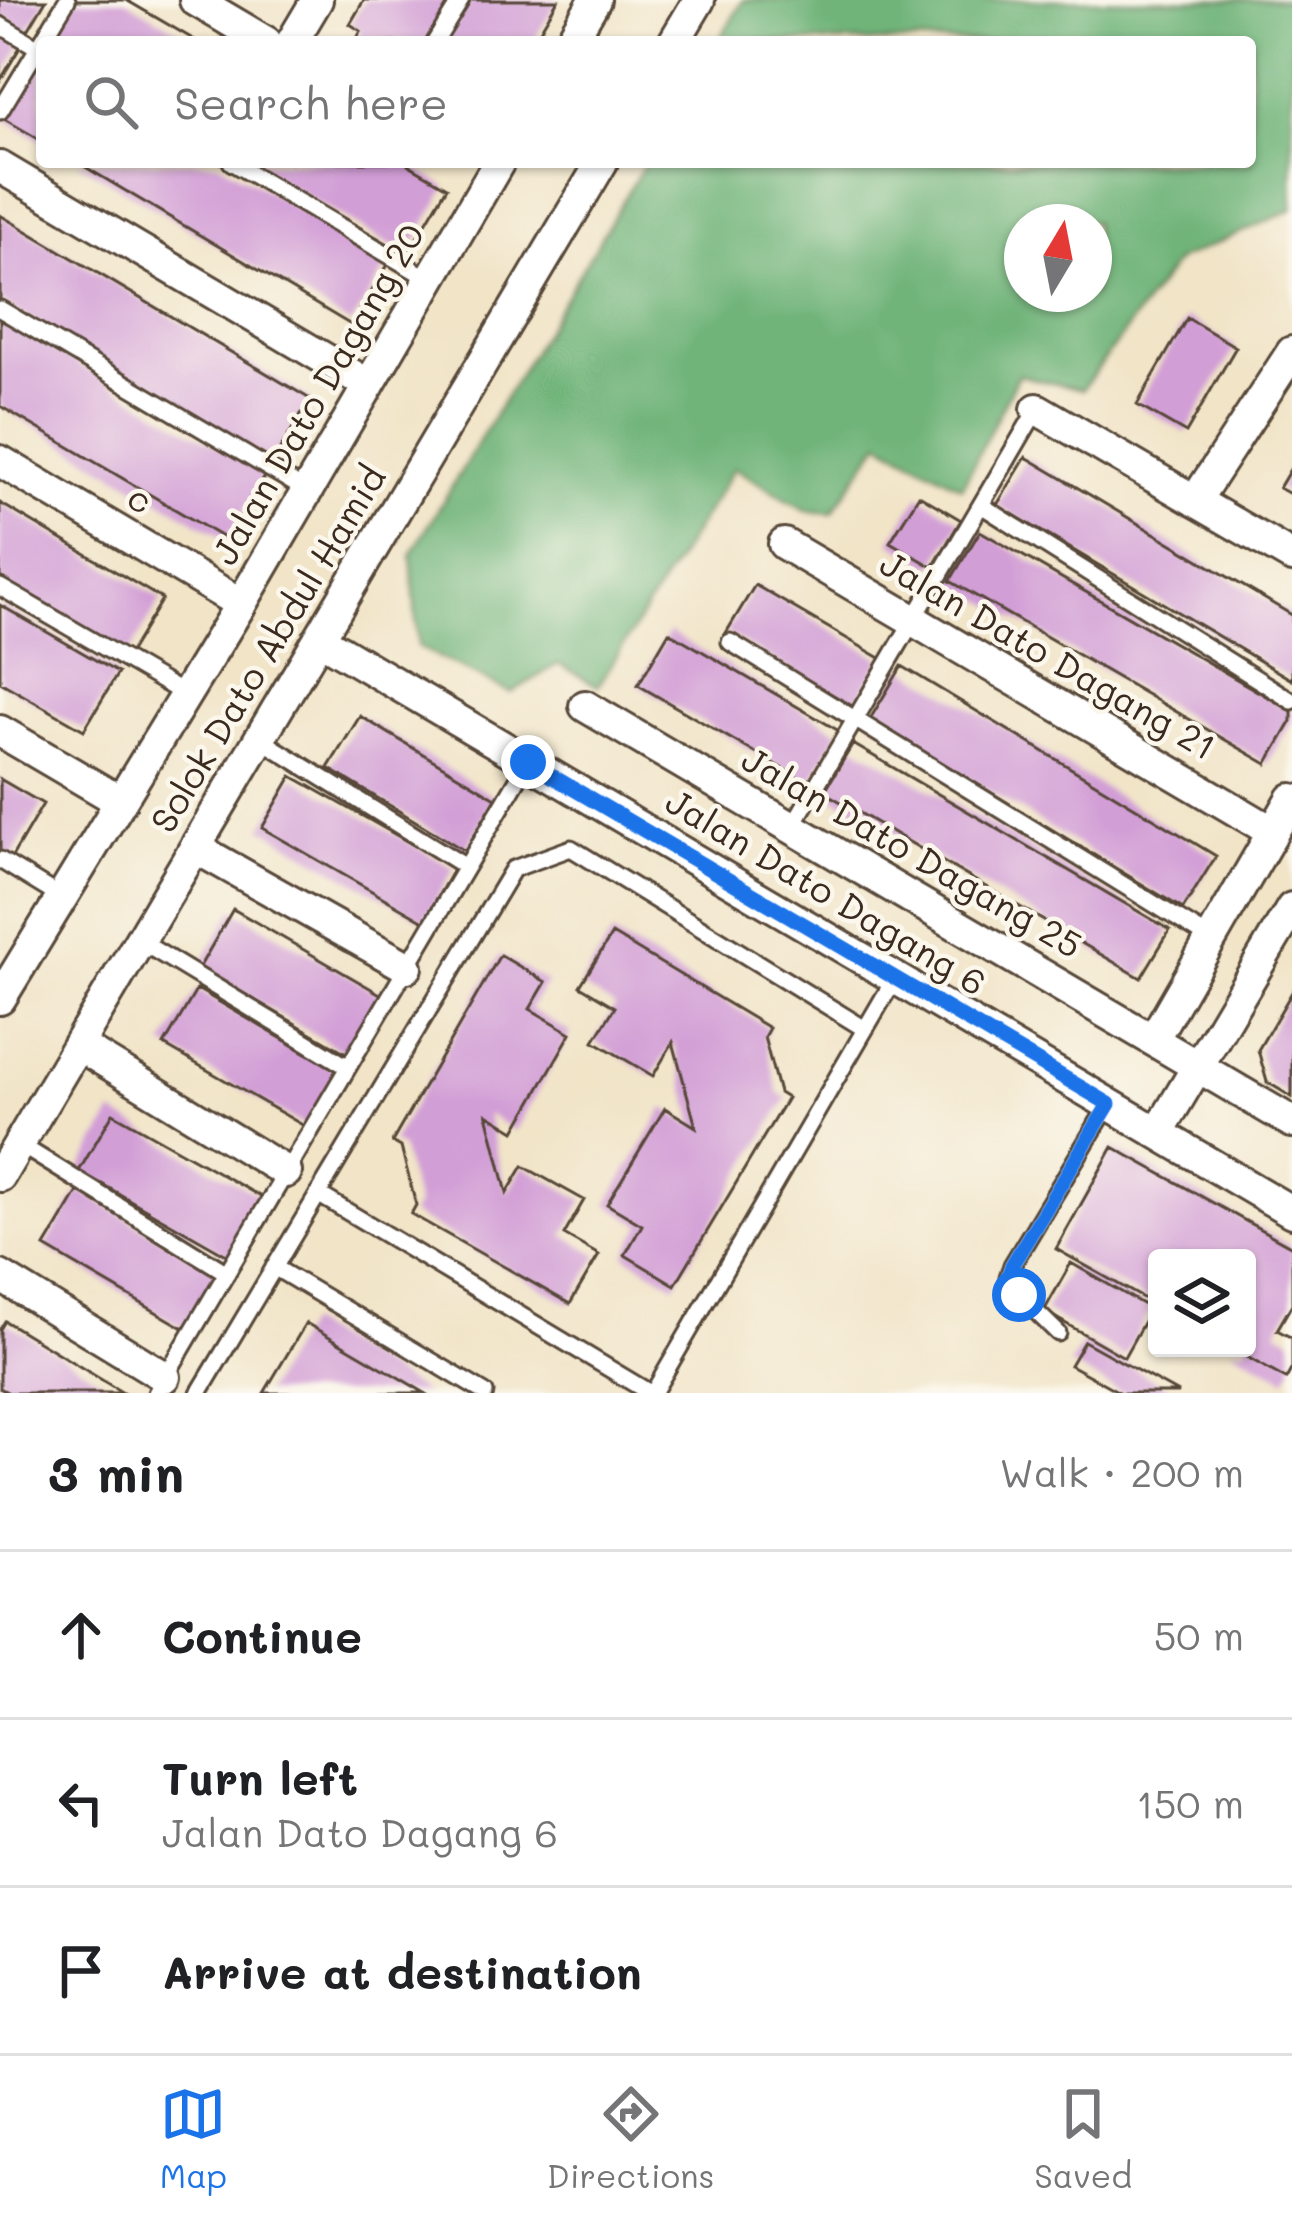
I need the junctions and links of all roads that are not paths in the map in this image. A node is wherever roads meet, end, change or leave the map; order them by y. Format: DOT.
graph roads {
  1 [pos="67,0"];
  2 [pos="195,0"];
  3 [pos="317,0"];
  4 [pos="460,0"];
  5 [pos="595,0"];
  6 [pos="699,0"];
  7 [pos="0,25"];
  8 [pos="47,36"];
  9 [pos="256,36"];
  10 [pos="296,36"];
  11 [pos="439,36"];
  12 [pos="574,36"];
  13 [pos="678,36"];
  14 [pos="36,47"];
  15 [pos="36,55"];
  16 [pos="0,111"];
  17 [pos="0,167"];
  18 [pos="241,168"];
  19 [pos="486,168"];
  20 [pos="598,168"];
  21 [pos="431,280"];
  22 [pos="0,309"];
  23 [pos="1292,352"];
  24 [pos="369,386"];
  25 [pos="1037,409"];
  26 [pos="0,461"];
  27 [pos="308,491"];
  28 [pos="1196,501"];
  29 [pos="981,505"];
  30 [pos="784,544"];
  31 [pos="1292,557"];
  32 [pos="0,587"];
  33 [pos="241,604"];
  34 [pos="913,620"];
  35 [pos="320,639"];
  36 [pos="730,642"];
  37 [pos="186,695"];
  38 [pos="1292,701"];
  39 [pos="585,706"];
  40 [pos="856,717"];
  41 [pos="0,731"];
  42 [pos="260,739"];
  43 [pos="528,762"];
  44 [pos="1292,799"];
  45 [pos="121,802"];
  46 [pos="792,827"];
  47 [pos="1273,832"];
  48 [pos="196,848"];
  49 [pos="0,860"];
  50 [pos="466,867"];
  51 [pos="62,898"];
  52 [pos="1292,908"];
  53 [pos="1211,939"];
  54 [pos="140,941"];
  55 [pos="406,967"];
  56 [pos="895,978"];
  57 [pos="0,999"];
  58 [pos="865,1029"];
  59 [pos="1154,1038"];
  60 [pos="78,1045"];
  61 [pos="1199,1064"];
  62 [pos="348,1067"];
  63 [pos="1109,1104"];
  64 [pos="1292,1122"];
  65 [pos="1158,1133"];
  66 [pos="19,1144"];
  67 [pos="286,1172"];
  68 [pos="0,1177"];
  69 [pos="318,1194"];
  70 [pos="1292,1212"];
  71 [pos="274,1267"];
  72 [pos="226,1273"];
  73 [pos="0,1276"];
  74 [pos="1058,1333"];
  75 [pos="160,1385"];
  76 [pos="199,1393"];
  77 [pos="485,1393"];
  78 [pos="651,1393"];
  1 -- 8 [label="lane"];
  2 -- 9 [label="street"];
  3 -- 10 [label="street"];
  4 -- 11 [label="lane"];
  5 -- 12 [label="street"];
  6 -- 13 [label="street"];
  7 -- 14 [label="lane"];
  15 -- 16 [label="lane"];
  17 -- 24 [label="street"];
  18 -- 21 [label="lane"];
  19 -- 21 [label="street, Jalan Dato Dagang 20"];
  20 -- 35 [label="street, Solok Dato Abdul Hamid"];
  21 -- 24 [label="street, Jalan Dato Dagang 20"];
  22 -- 27 [label="lane"];
  23 -- 28 [label="street"];
  24 -- 27 [label="street, Jalan Dato Dagang 20"];
  25 -- 28 [label="street"];
  25 -- 29 [label="lane"];
  26 -- 33 [label="street, c"];
  27 -- 33 [label="street, Jalan Dato Dagang 20"];
  28 -- 31 [label="street"];
  29 -- 34 [label="lane"];
  29 -- 38 [label="lane"];
  30 -- 34 [label="street, Jalan Dato Dagang 21"];
  32 -- 37 [label="lane"];
  33 -- 37 [label="street, Jalan Dato Dagang 20"];
  34 -- 40 [label="lane"];
  34 -- 47 [label="street, Jalan Dato Dagang 21"];
  35 -- 42 [label="street, Solok Dato Abdul Hamid"];
  35 -- 43 [label="street, Jalan Dato Dagang 6"];
  36 -- 40 [label="lane"];
  37 -- 45 [label="street, Jalan Dato Dagang 20"];
  39 -- 46 [label="street, Jalan Dato Dagang 25"];
  40 -- 46 [label="lane"];
  40 -- 53 [label="lane"];
  41 -- 45 [label="street"];
  42 -- 48 [label="street, Solok Dato Abdul Hamid"];
  42 -- 50 [label="lane"];
  43 -- 50 [label="lane"];
  43 -- 56 [label="street, Jalan Dato Dagang 6"];
  44 -- 47 [label="street"];
  45 -- 51 [label="street, Jalan Dato Dagang 20"];
  46 -- 59 [label="street, Jalan Dato Dagang 25"];
  47 -- 53 [label="street"];
  48 -- 54 [label="street, Solok Dato Abdul Hamid"];
  48 -- 55 [label="street"];
  49 -- 51 [label="lane"];
  50 -- 55 [label="lane"];
  51 -- 57 [label="street, Jalan Dato Dagang 20"];
  52 -- 61 [label="street"];
  53 -- 59 [label="street"];
  54 -- 60 [label="street, Solok Dato Abdul Hamid"];
  54 -- 62 [label="lane"];
  55 -- 62 [label="lane"];
  56 -- 58 [label="lane"];
  56 -- 63 [label="street, Jalan Dato Dagang 6"];
  58 -- 69 [label="lane"];
  58 -- 78 [label="lane"];
  59 -- 61 [label="street, Jalan Dato Dagang 25"];
  60 -- 66 [label="street, Solok Dato Abdul Hamid"];
  60 -- 67 [label="street"];
  61 -- 64 [label="street, Jalan Dato Dagang 25"];
  61 -- 65 [label="street"];
  62 -- 67 [label="lane"];
  63 -- 65 [label="street, Jalan Dato Dagang 6"];
  63 -- 74 [label="lane"];
  65 -- 70 [label="street, Jalan Dato Dagang 6"];
  66 -- 68 [label="street, Solok Dato Abdul Hamid"];
  66 -- 72 [label="lane"];
  67 -- 72 [label="lane"];
  69 -- 71 [label="lane"];
  69 -- 78 [label="lane"];
  71 -- 76 [label="lane"];
  71 -- 77 [label="lane"];
  72 -- 75 [label="lane"];
  73 -- 75 [label="street"];
}
